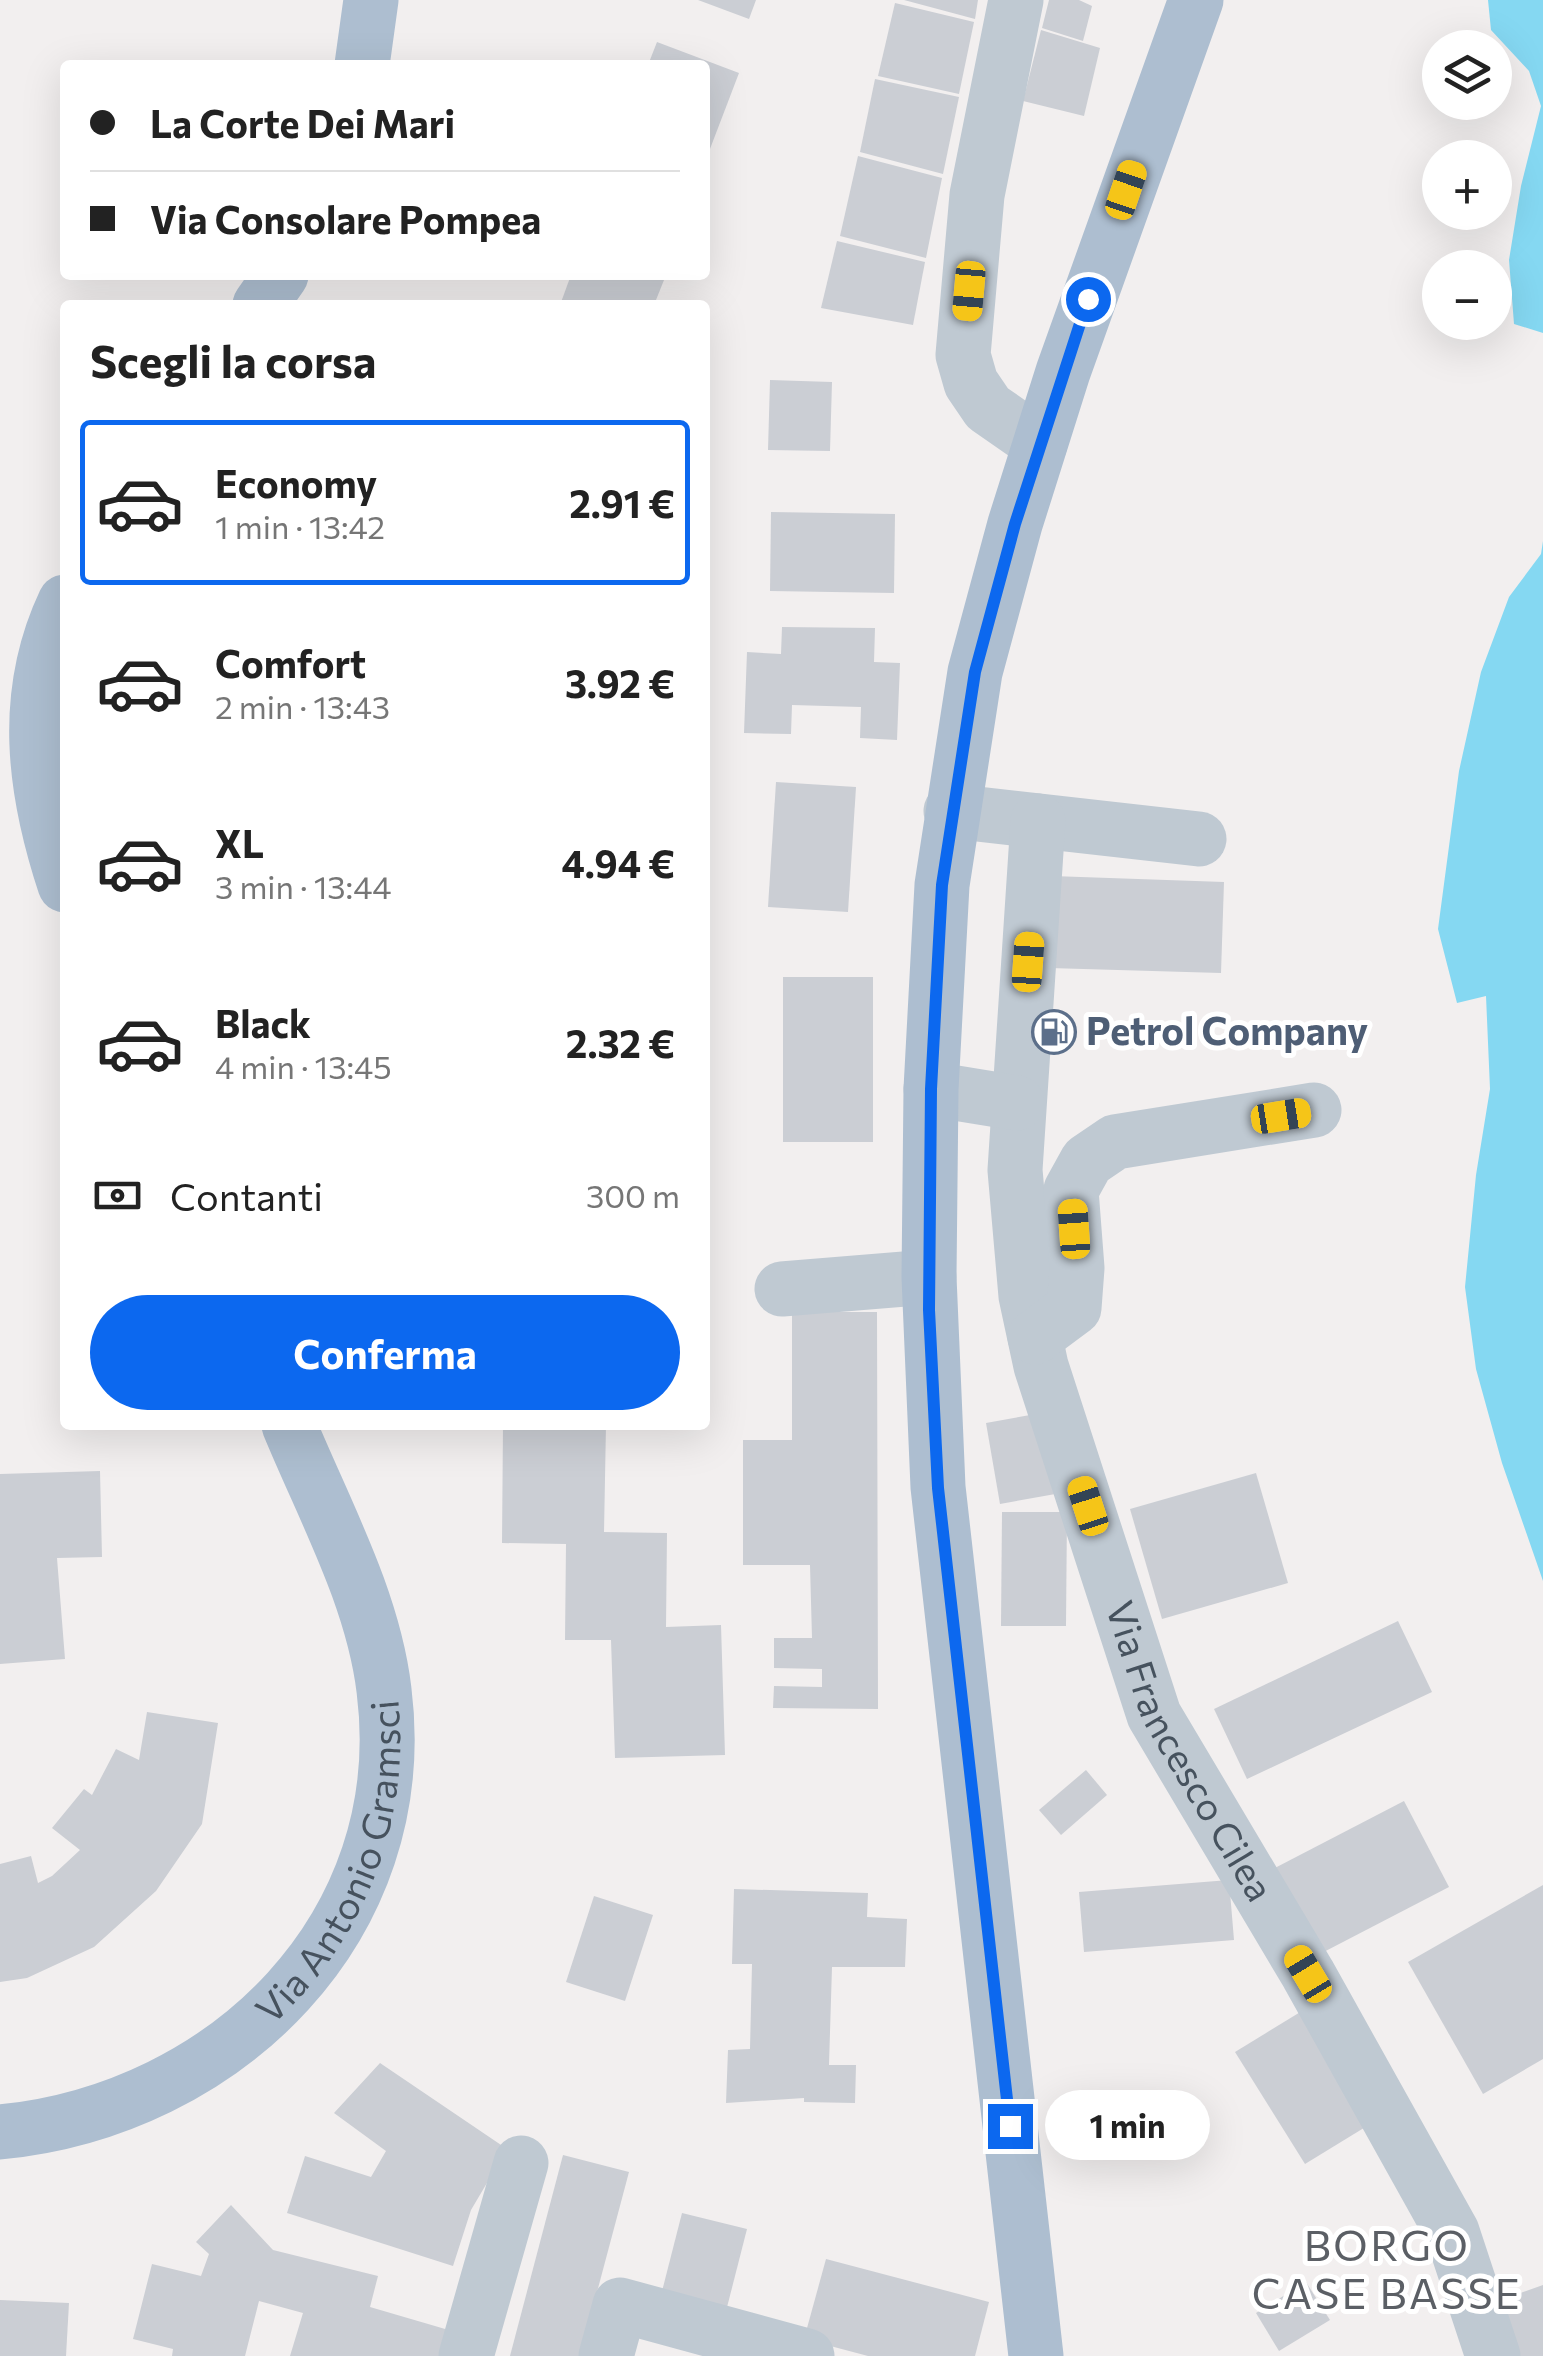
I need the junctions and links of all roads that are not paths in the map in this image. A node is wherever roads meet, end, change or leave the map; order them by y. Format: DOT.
graph roads {
  1 [pos="371,0"];
  2 [pos="1016,0"];
  3 [pos="1196,0"];
  4 [pos="363,60"];
  5 [pos="1040,444"];
  6 [pos="60,615"];
  7 [pos="951,811"];
  8 [pos="1038,821"];
  9 [pos="1199,839"];
  10 [pos="60,870"];
  11 [pos="931,1089"];
  12 [pos="1018,1102"];
  13 [pos="1314,1110"];
  14 [pos="928,1277"];
  15 [pos="782,1289"];
  16 [pos="1036,1337"];
  17 [pos="291,1430"];
  18 [pos="0,2132"];
  19 [pos="521,2163"];
  20 [pos="613,2330"];
  21 [pos="801,2355"];
  22 [pos="466,2356"];
  23 [pos="1036,2356"];
  24 [pos="1493,2356"];
  1 -- 4 [label="main road"];
  2 -- 5 [label="street"];
  3 -- 5 [label="main road"];
  5 -- 7 [label="main road"];
  6 -- 10 [label="main road"];
  7 -- 8 [label="street"];
  7 -- 11 [label="main road"];
  8 -- 9 [label="street"];
  8 -- 12 [label="street, Via Francesco Cilea"];
  11 -- 12 [label="street"];
  11 -- 14 [label="main road"];
  12 -- 16 [label="street, Via Francesco Cilea"];
  13 -- 16 [label="street"];
  14 -- 15 [label="street"];
  14 -- 23 [label="main road"];
  16 -- 24 [label="street, Via Francesco Cilea"];
  17 -- 18 [label="main road, Via Antonio Gramsci"];
  19 -- 22 [label="street"];
  20 -- 21 [label="street"];
}
